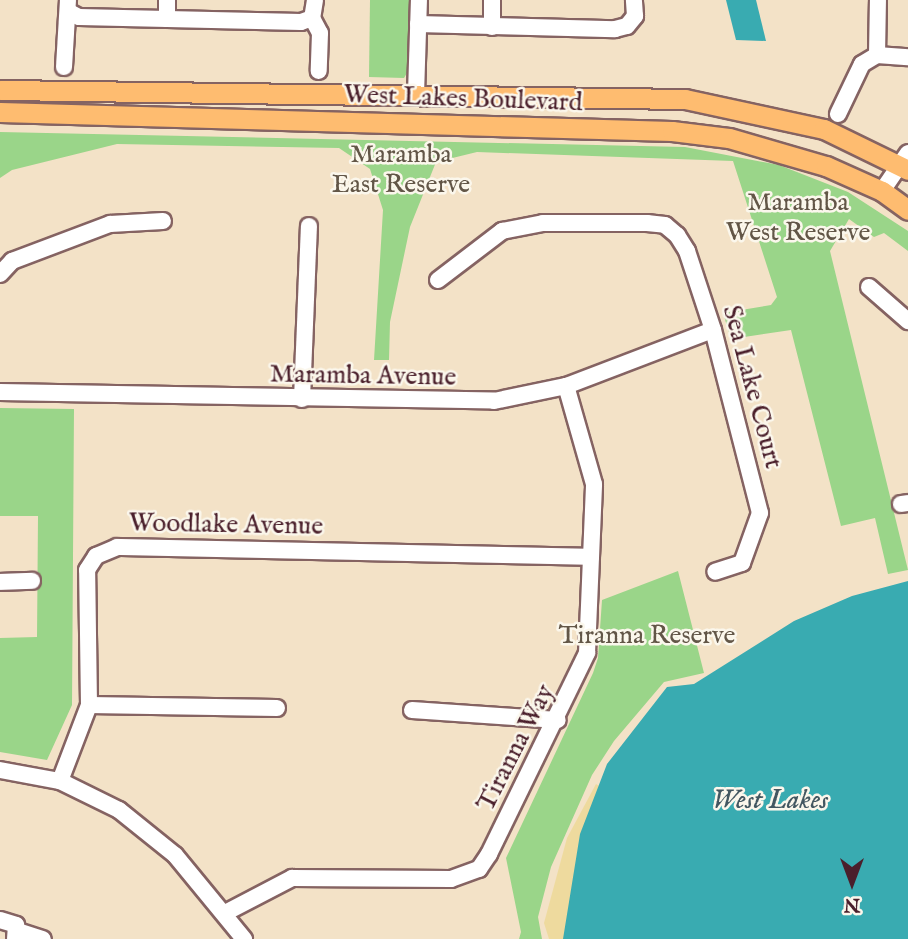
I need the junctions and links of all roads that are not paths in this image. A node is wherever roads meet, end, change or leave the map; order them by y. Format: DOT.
graph roads {
  1 [pos="167,0"];
  2 [pos="315,0"];
  3 [pos="419,0"];
  4 [pos="492,0"];
  5 [pos="634,0"];
  6 [pos="878,0"];
  7 [pos="69,6"];
  8 [pos="312,18"];
  9 [pos="167,19"];
  10 [pos="418,24"];
  11 [pos="492,27"];
  12 [pos="877,55"];
  13 [pos="908,57"];
  14 [pos="64,67"];
  15 [pos="319,71"];
  16 [pos="0,90"];
  17 [pos="416,94"];
  18 [pos="0,112"];
  19 [pos="838,114"];
  20 [pos="905,163"];
  21 [pos="882,191"];
  22 [pos="908,210"];
  23 [pos="163,221"];
  24 [pos="309,226"];
  25 [pos="0,274"];
  26 [pos="438,280"];
  27 [pos="869,287"];
  28 [pos="908,321"];
  29 [pos="713,330"];
  30 [pos="566,386"];
  31 [pos="0,392"];
  32 [pos="302,399"];
  33 [pos="591,557"];
  34 [pos="715,572"];
  35 [pos="0,582"];
  36 [pos="32,582"];
  37 [pos="89,705"];
  38 [pos="277,708"];
  39 [pos="412,710"];
  40 [pos="558,720"];
  41 [pos="0,770"];
  42 [pos="60,781"];
  43 [pos="225,913"];
  44 [pos="0,920"];
  45 [pos="17,935"];
  46 [pos="43,939"];
  47 [pos="244,939"];
  1 -- 9 [label="street"];
  2 -- 8 [label="street"];
  3 -- 10 [label="street"];
  4 -- 11 [label="street"];
  5 -- 11 [label="street"];
  6 -- 12 [label="street"];
  7 -- 9 [label="street"];
  7 -- 14 [label="street"];
  8 -- 9 [label="street"];
  8 -- 15 [label="street"];
  10 -- 11 [label="street"];
  10 -- 17 [label="street"];
  12 -- 13 [label="street"];
  12 -- 19 [label="street"];
  16 -- 17 [label="main road, West Lakes Boulevard"];
  17 -- 20 [label="main road, West Lakes Boulevard"];
  18 -- 21 [label="main road, West Lakes Boulevard"];
  20 -- 21 [label="street"];
  21 -- 22 [label="main road, West Lakes Boulevard"];
  23 -- 25 [label="street"];
  24 -- 32 [label="street"];
  26 -- 29 [label="street, Sea Lake Court"];
  27 -- 28 [label="street"];
  29 -- 30 [label="street, Maramba Avenue"];
  29 -- 34 [label="street, Sea Lake Court"];
  30 -- 32 [label="street, Maramba Avenue"];
  30 -- 33 [label="street, Tiranna Way"];
  31 -- 32 [label="street, Maramba Avenue"];
  33 -- 37 [label="street, Woodlake Avenue"];
  33 -- 40 [label="street, Tiranna Way"];
  35 -- 36 [label="street"];
  37 -- 38 [label="street"];
  37 -- 42 [label="street, Woodlake Avenue"];
  39 -- 40 [label="street"];
  40 -- 43 [label="street, Tiranna Way"];
  41 -- 42 [label="street"];
  42 -- 43 [label="street"];
  43 -- 47 [label="street"];
  44 -- 45 [label="street"];
  45 -- 46 [label="street"];
}
